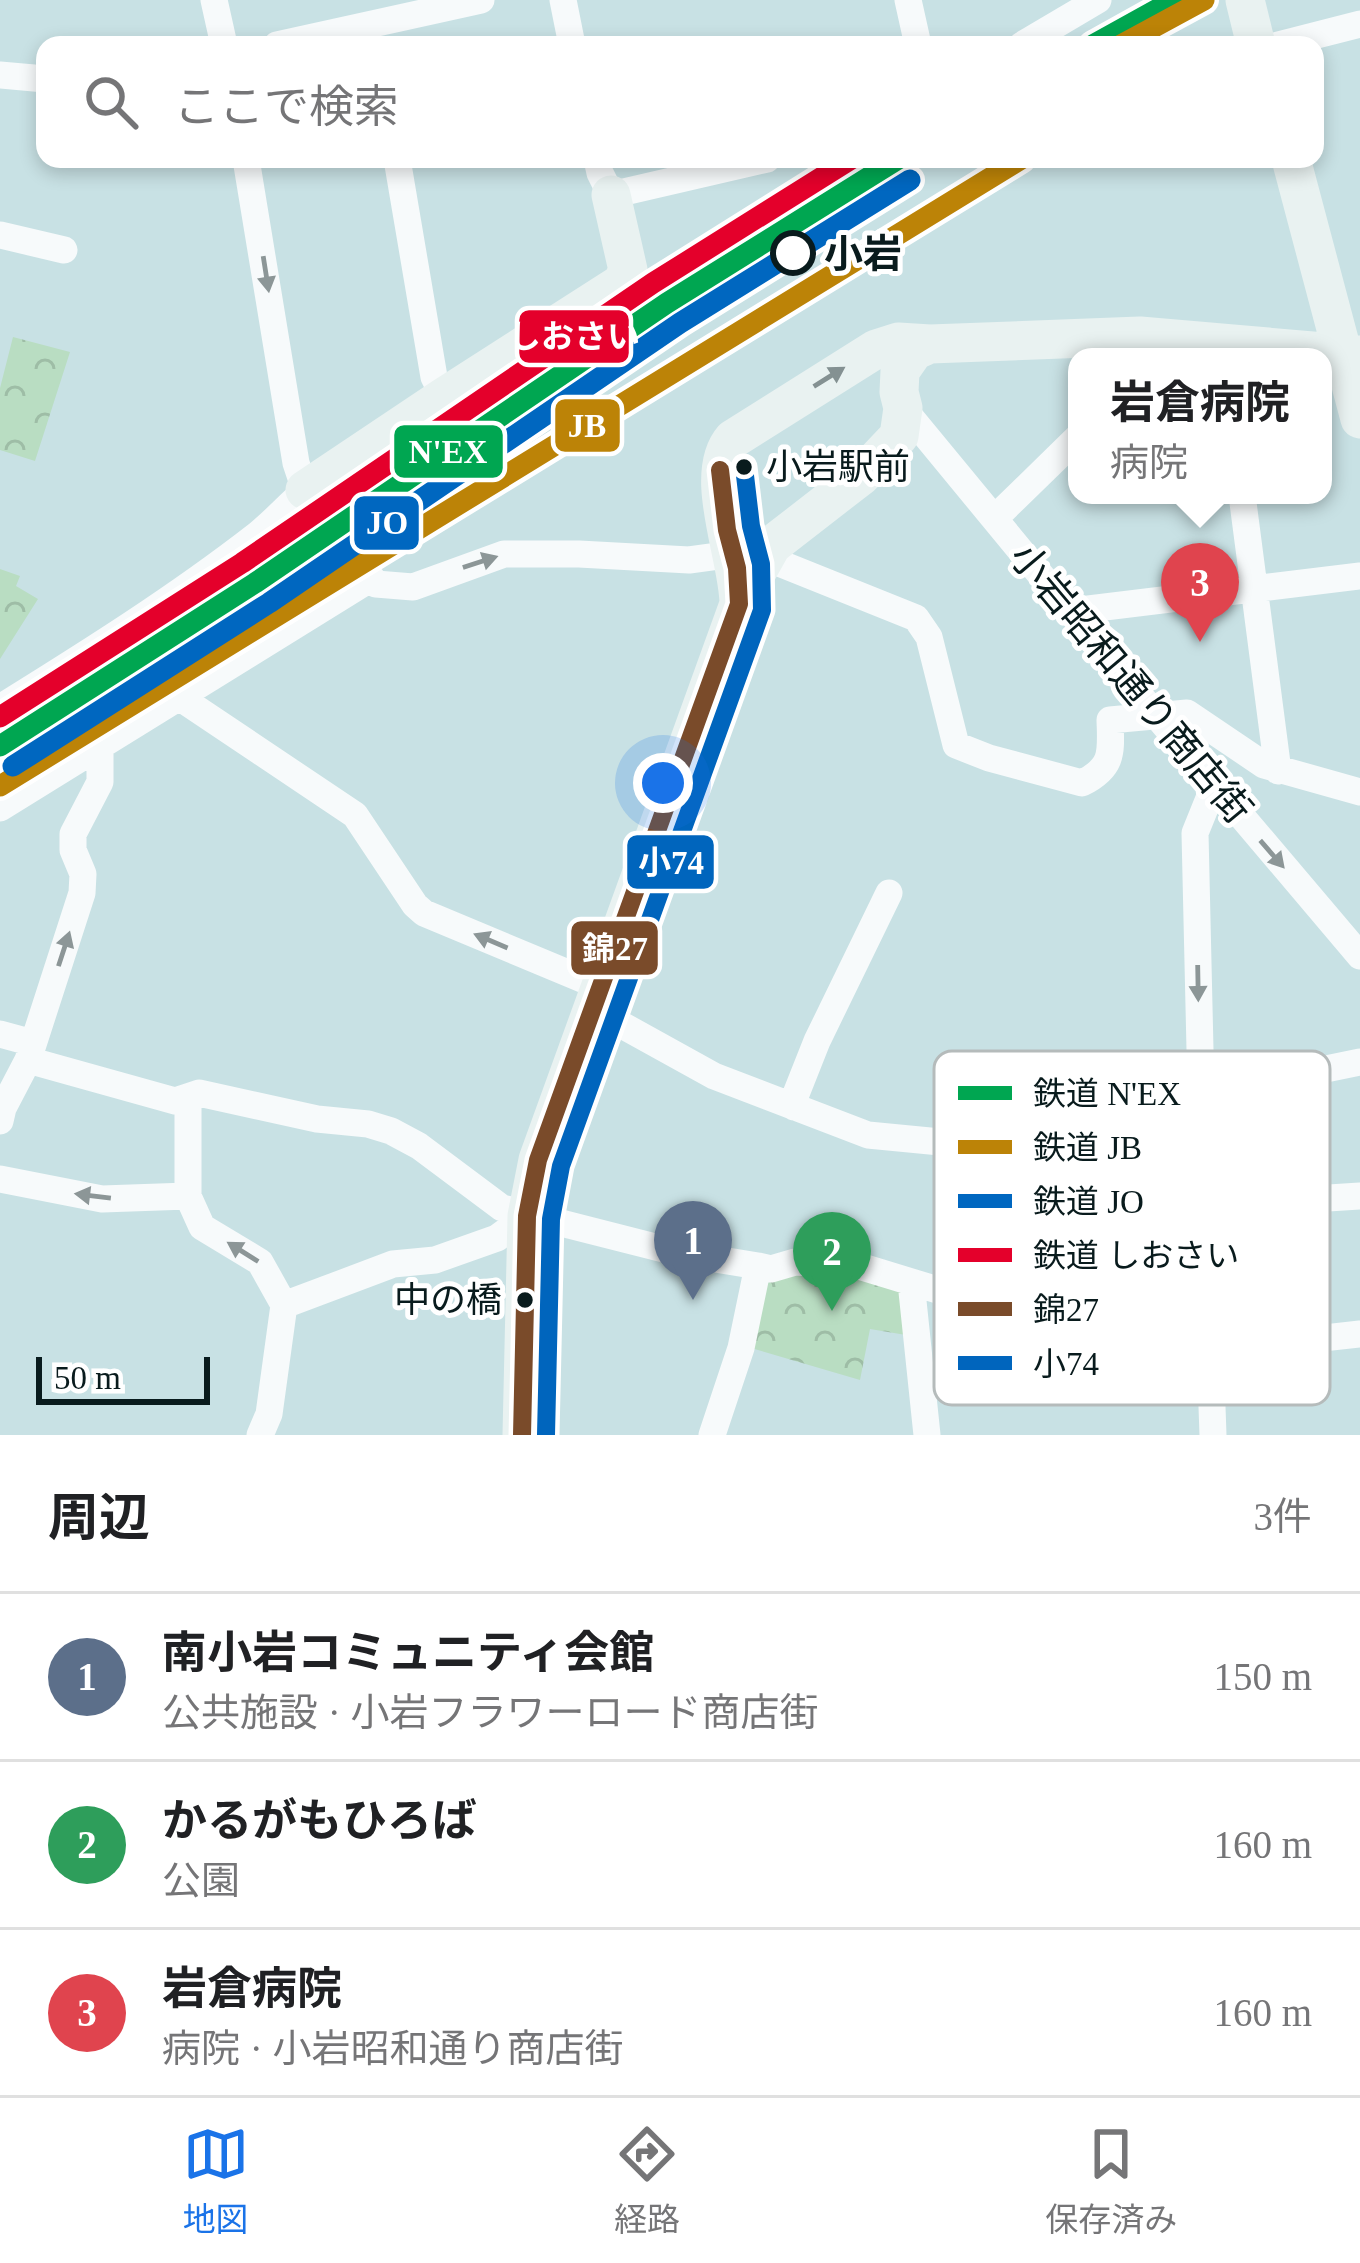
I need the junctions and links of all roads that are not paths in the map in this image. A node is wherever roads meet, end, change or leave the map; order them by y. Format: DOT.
graph roads {
  1 [pos="214,0"];
  2 [pos="481,0"];
  3 [pos="563,0"];
  4 [pos="908,0"];
  5 [pos="1098,0"];
  6 [pos="1245,0"];
  7 [pos="1360,24"];
  8 [pos="374,35"];
  9 [pos="222,36"];
  10 [pos="570,36"];
  11 [pos="916,36"];
  12 [pos="1037,36"];
  13 [pos="1254,36"];
  14 [pos="1313,36"];
  15 [pos="0,75"];
  16 [pos="36,78"];
  17 [pos="247,168"];
  18 [pos="399,168"];
  19 [pos="685,168"];
  20 [pos="1294,168"];
  21 [pos="604,177"];
  22 [pos="0,235"];
  23 [pos="64,250"];
  24 [pos="930,344"];
  25 [pos="1215,348"];
  26 [pos="1351,354"];
  27 [pos="444,397"];
  28 [pos="903,408"];
  29 [pos="1360,419"];
  30 [pos="1068,447"];
  31 [pos="305,490"];
  32 [pos="1244,504"];
  33 [pos="723,505"];
  34 [pos="995,518"];
  35 [pos="760,549"];
  36 [pos="1360,576"];
  37 [pos="370,579"];
  38 [pos="1255,588"];
  39 [pos="1072,611"];
  40 [pos="179,697"];
  41 [pos="7,702"];
  42 [pos="1156,715"];
  43 [pos="100,744"];
  44 [pos="70,764"];
  45 [pos="1278,771"];
  46 [pos="1214,786"];
  47 [pos="1360,792"];
  48 [pos="0,808"];
  49 [pos="889,893"];
  50 [pos="1360,956"];
  51 [pos="595,997"];
  52 [pos="0,1034"];
  53 [pos="1200,1051"];
  54 [pos="30,1052"];
  55 [pos="1360,1062"];
  56 [pos="1330,1068"];
  57 [pos="188,1098"];
  58 [pos="794,1107"];
  59 [pos="0,1120"];
  60 [pos="934,1141"];
  61 [pos="0,1179"];
  62 [pos="188,1196"];
  63 [pos="1360,1196"];
  64 [pos="1330,1198"];
  65 [pos="527,1216"];
  66 [pos="758,1266"];
  67 [pos="911,1282"];
  68 [pos="934,1289"];
  69 [pos="284,1305"];
  70 [pos="1360,1334"];
  71 [pos="1330,1337"];
  72 [pos="1212,1405"];
  73 [pos="260,1435"];
  74 [pos="522,1435"];
  75 [pos="712,1435"];
  76 [pos="927,1435"];
  77 [pos="1213,1435"];
  1 -- 9 [label="street"];
  2 -- 8 [label="street"];
  3 -- 10 [label="street"];
  4 -- 11 [label="street"];
  5 -- 12 [label="street"];
  6 -- 13 [label="street"];
  7 -- 14 [label="street"];
  15 -- 16 [label="street"];
  17 -- 31 [label="street, one-way"];
  18 -- 27 [label="street"];
  19 -- 21 [label="street"];
  20 -- 26 [label="street"];
  21 -- 27 [label="street"];
  22 -- 23 [label="street"];
  24 -- 25 [label="street"];
  24 -- 28 [label="street"];
  33 -- 24 [label="street, one-way"];
  26 -- 29 [label="street"];
  27 -- 31 [label="street"];
  28 -- 34 [label="street, 小岩昭和通り商店街"];
  28 -- 35 [label="street"];
  30 -- 34 [label="street"];
  31 -- 37 [label="street"];
  31 -- 41 [label="street"];
  32 -- 38 [label="street"];
  33 -- 35 [label="street"];
  33 -- 35 [label="street"];
  34 -- 39 [label="street, 小岩昭和通り商店街"];
  37 -- 35 [label="street, one-way"];
  35 -- 42 [label="street"];
  35 -- 51 [label="street"];
  36 -- 38 [label="street"];
  37 -- 40 [label="street"];
  38 -- 39 [label="street"];
  38 -- 45 [label="street"];
  39 -- 42 [label="street, 小岩昭和通り商店街"];
  40 -- 43 [label="street"];
  51 -- 40 [label="street, one-way"];
  41 -- 44 [label="street"];
  42 -- 45 [label="street"];
  42 -- 46 [label="street, 小岩昭和通り商店街"];
  43 -- 44 [label="street"];
  54 -- 43 [label="street, one-way"];
  44 -- 48 [label="street"];
  45 -- 47 [label="street"];
  46 -- 50 [label="street, 小岩昭和通り商店街, one-way"];
  46 -- 53 [label="street, one-way"];
  49 -- 58 [label="street"];
  51 -- 58 [label="street"];
  51 -- 65 [label="street"];
  52 -- 54 [label="street"];
  54 -- 57 [label="street"];
  54 -- 59 [label="street"];
  55 -- 56 [label="street"];
  57 -- 62 [label="street"];
  57 -- 65 [label="street"];
  58 -- 60 [label="street"];
  62 -- 61 [label="street, one-way"];
  69 -- 62 [label="street, one-way"];
  63 -- 64 [label="street"];
  65 -- 66 [label="street"];
  65 -- 69 [label="street"];
  65 -- 74 [label="street"];
  66 -- 67 [label="street"];
  66 -- 75 [label="street"];
  67 -- 68 [label="street"];
  67 -- 76 [label="street"];
  69 -- 73 [label="street"];
  70 -- 71 [label="street"];
  72 -- 77 [label="street"];
}
